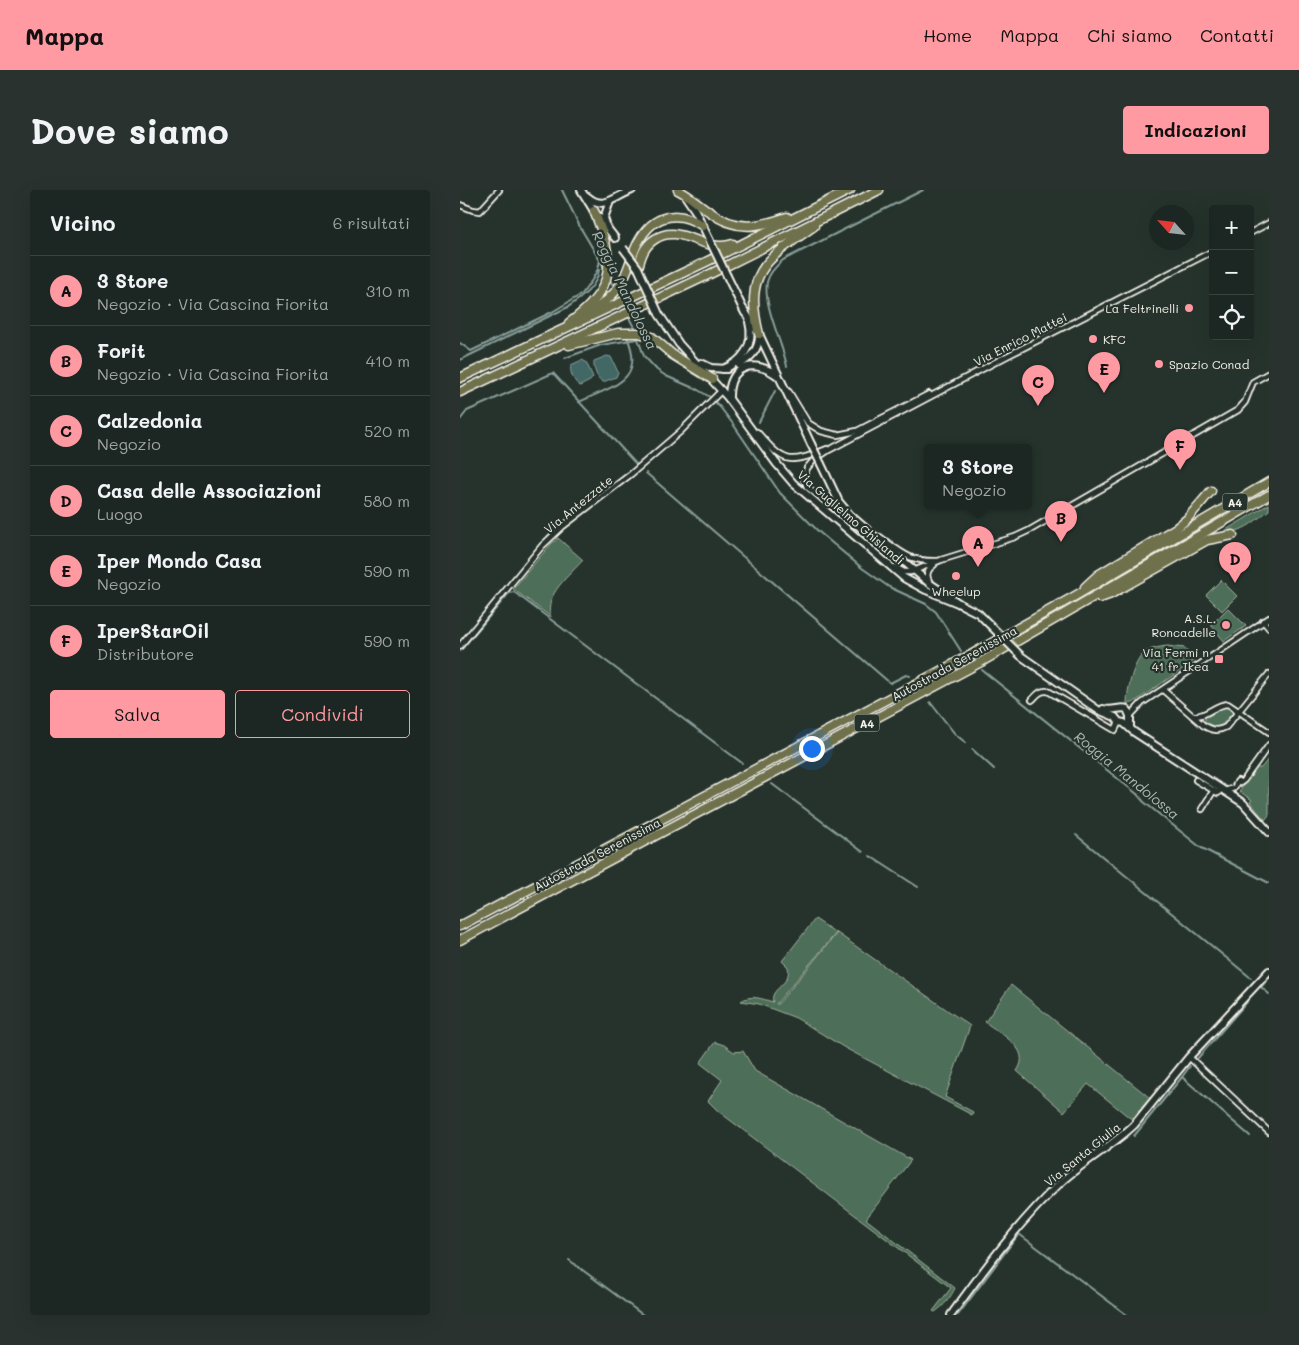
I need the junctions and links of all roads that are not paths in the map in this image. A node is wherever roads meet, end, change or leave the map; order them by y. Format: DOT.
graph roads {
  1 [pos="499,190"];
  2 [pos="632,190"];
  3 [pos="678,190"];
  4 [pos="850,190"];
  5 [pos="879,190"];
  6 [pos="582,192"];
  7 [pos="831,200"];
  8 [pos="610,201"];
  9 [pos="460,205"];
  10 [pos="594,211"];
  11 [pos="836,211"];
  12 [pos="1269,224"];
  13 [pos="703,226"];
  14 [pos="1254,232"];
  15 [pos="757,236"];
  16 [pos="615,238"];
  17 [pos="1209,253"];
  18 [pos="638,268"];
  19 [pos="744,310"];
  20 [pos="553,334"];
  21 [pos="759,334"];
  22 [pos="552,349"];
  23 [pos="691,357"];
  24 [pos="1005,357"];
  25 [pos="723,369"];
  26 [pos="1269,373"];
  27 [pos="460,378"];
  28 [pos="780,378"];
  29 [pos="712,379"];
  30 [pos="722,390"];
  31 [pos="460,392"];
  32 [pos="729,398"];
  33 [pos="743,419"];
  34 [pos="843,443"];
  35 [pos="1269,482"];
  36 [pos="1211,491"];
  37 [pos="1269,495"];
  38 [pos="856,521"];
  39 [pos="1233,535"];
  40 [pos="880,542"];
  41 [pos="941,560"];
  42 [pos="890,564"];
  43 [pos="907,564"];
  44 [pos="916,570"];
  45 [pos="904,572"];
  46 [pos="929,583"];
  47 [pos="1075,596"];
  48 [pos="960,604"];
  49 [pos="1082,605"];
  50 [pos="1269,618"];
  51 [pos="1263,621"];
  52 [pos="1269,628"];
  53 [pos="460,646"];
  54 [pos="1269,674"];
  55 [pos="1163,690"];
  56 [pos="1032,700"];
  57 [pos="1239,711"];
  58 [pos="1204,715"];
  59 [pos="1191,716"];
  60 [pos="1123,717"];
  61 [pos="1203,725"];
  62 [pos="1269,732"];
  63 [pos="1269,745"];
  64 [pos="1196,780"];
  65 [pos="1214,790"];
  66 [pos="1223,790"];
  67 [pos="1202,809"];
  68 [pos="1269,832"];
  69 [pos="460,926"];
  70 [pos="460,940"];
  71 [pos="1269,971"];
  72 [pos="1190,1057"];
  73 [pos="1269,1132"];
  74 [pos="951,1315"];
  1 -- 9 [label="street"];
  2 -- 8 [label="street"];
  3 -- 7 [label="highway"];
  3 -- 13 [label="street, Via Guglielmo Ghislandi"];
  4 -- 7 [label="highway"];
  5 -- 11 [label="highway"];
  6 -- 8 [label="street, Via Guglielmo Ghislandi"];
  6 -- 10 [label="street, Via Guglielmo Ghislandi"];
  7 -- 15 [label="highway"];
  8 -- 16 [label="street, Via Guglielmo Ghislandi"];
  10 -- 16 [label="street, Via Guglielmo Ghislandi"];
  10 -- 20 [label="highway"];
  11 -- 21 [label="highway"];
  11 -- 22 [label="highway"];
  12 -- 14 [label="street"];
  13 -- 19 [label="street, Via Guglielmo Ghislandi, bridge"];
  13 -- 20 [label="highway"];
  15 -- 18 [label="highway"];
  15 -- 20 [label="highway"];
  16 -- 18 [label="street, Via Guglielmo Ghislandi, bridge"];
  17 -- 24 [label="street, Via Enrico Mattei"];
  18 -- 23 [label="street, Via Guglielmo Ghislandi, bridge"];
  19 -- 21 [label="street, Via Guglielmo Ghislandi"];
  19 -- 25 [label="street, Via Guglielmo Ghislandi"];
  20 -- 27 [label="highway"];
  21 -- 25 [label="street"];
  21 -- 28 [label="street, Via Guglielmo Ghislandi"];
  22 -- 29 [label="highway"];
  22 -- 31 [label="highway"];
  23 -- 25 [label="street, Via Guglielmo Ghislandi"];
  23 -- 29 [label="street, Via Guglielmo Ghislandi"];
  24 -- 28 [label="street"];
  24 -- 34 [label="street, Via Enrico Mattei"];
  26 -- 41 [label="street"];
  28 -- 32 [label="street"];
  28 -- 38 [label="street, Via Guglielmo Ghislandi, bridge"];
  29 -- 30 [label="street, Via Guglielmo Ghislandi"];
  30 -- 32 [label="street, Via Guglielmo Ghislandi"];
  30 -- 53 [label="street, Via Antezzate"];
  32 -- 33 [label="street, Via Guglielmo Ghislandi"];
  33 -- 34 [label="street"];
  33 -- 42 [label="street, Via Guglielmo Ghislandi"];
  34 -- 40 [label="street"];
  35 -- 47 [label="highway, Autostrada Serenissima / A4"];
  36 -- 47 [label="highway"];
  37 -- 49 [label="highway, Autostrada Serenissima / A4"];
  38 -- 40 [label="street, Via Guglielmo Ghislandi"];
  38 -- 41 [label="street"];
  39 -- 49 [label="highway"];
  40 -- 43 [label="street, Via Guglielmo Ghislandi"];
  41 -- 44 [label="street"];
  41 -- 46 [label="street"];
  42 -- 45 [label="street"];
  42 -- 48 [label="street, Via Guglielmo Ghislandi"];
  43 -- 44 [label="street, Via Guglielmo Ghislandi"];
  43 -- 45 [label="street"];
  44 -- 45 [label="street"];
  44 -- 46 [label="street, Via Guglielmo Ghislandi"];
  46 -- 48 [label="street, Via Guglielmo Ghislandi"];
  47 -- 69 [label="highway, Autostrada Serenissima / A4"];
  48 -- 60 [label="street, Via Guglielmo Ghislandi, bridge"];
  49 -- 70 [label="highway, Autostrada Serenissima / A4"];
  50 -- 51 [label="street"];
  51 -- 52 [label="street"];
  51 -- 55 [label="street"];
  54 -- 57 [label="street"];
  55 -- 59 [label="street"];
  55 -- 60 [label="street"];
  56 -- 60 [label="street"];
  57 -- 58 [label="street"];
  57 -- 61 [label="street"];
  57 -- 62 [label="street"];
  58 -- 59 [label="street"];
  58 -- 61 [label="street"];
  59 -- 61 [label="street"];
  60 -- 66 [label="street"];
  63 -- 66 [label="street"];
  64 -- 65 [label="street"];
  65 -- 66 [label="street"];
  65 -- 67 [label="street"];
  66 -- 68 [label="street"];
  71 -- 72 [label="street, Via Santa Giulia"];
  72 -- 73 [label="street"];
  72 -- 74 [label="street, Via Santa Giulia"];
}
